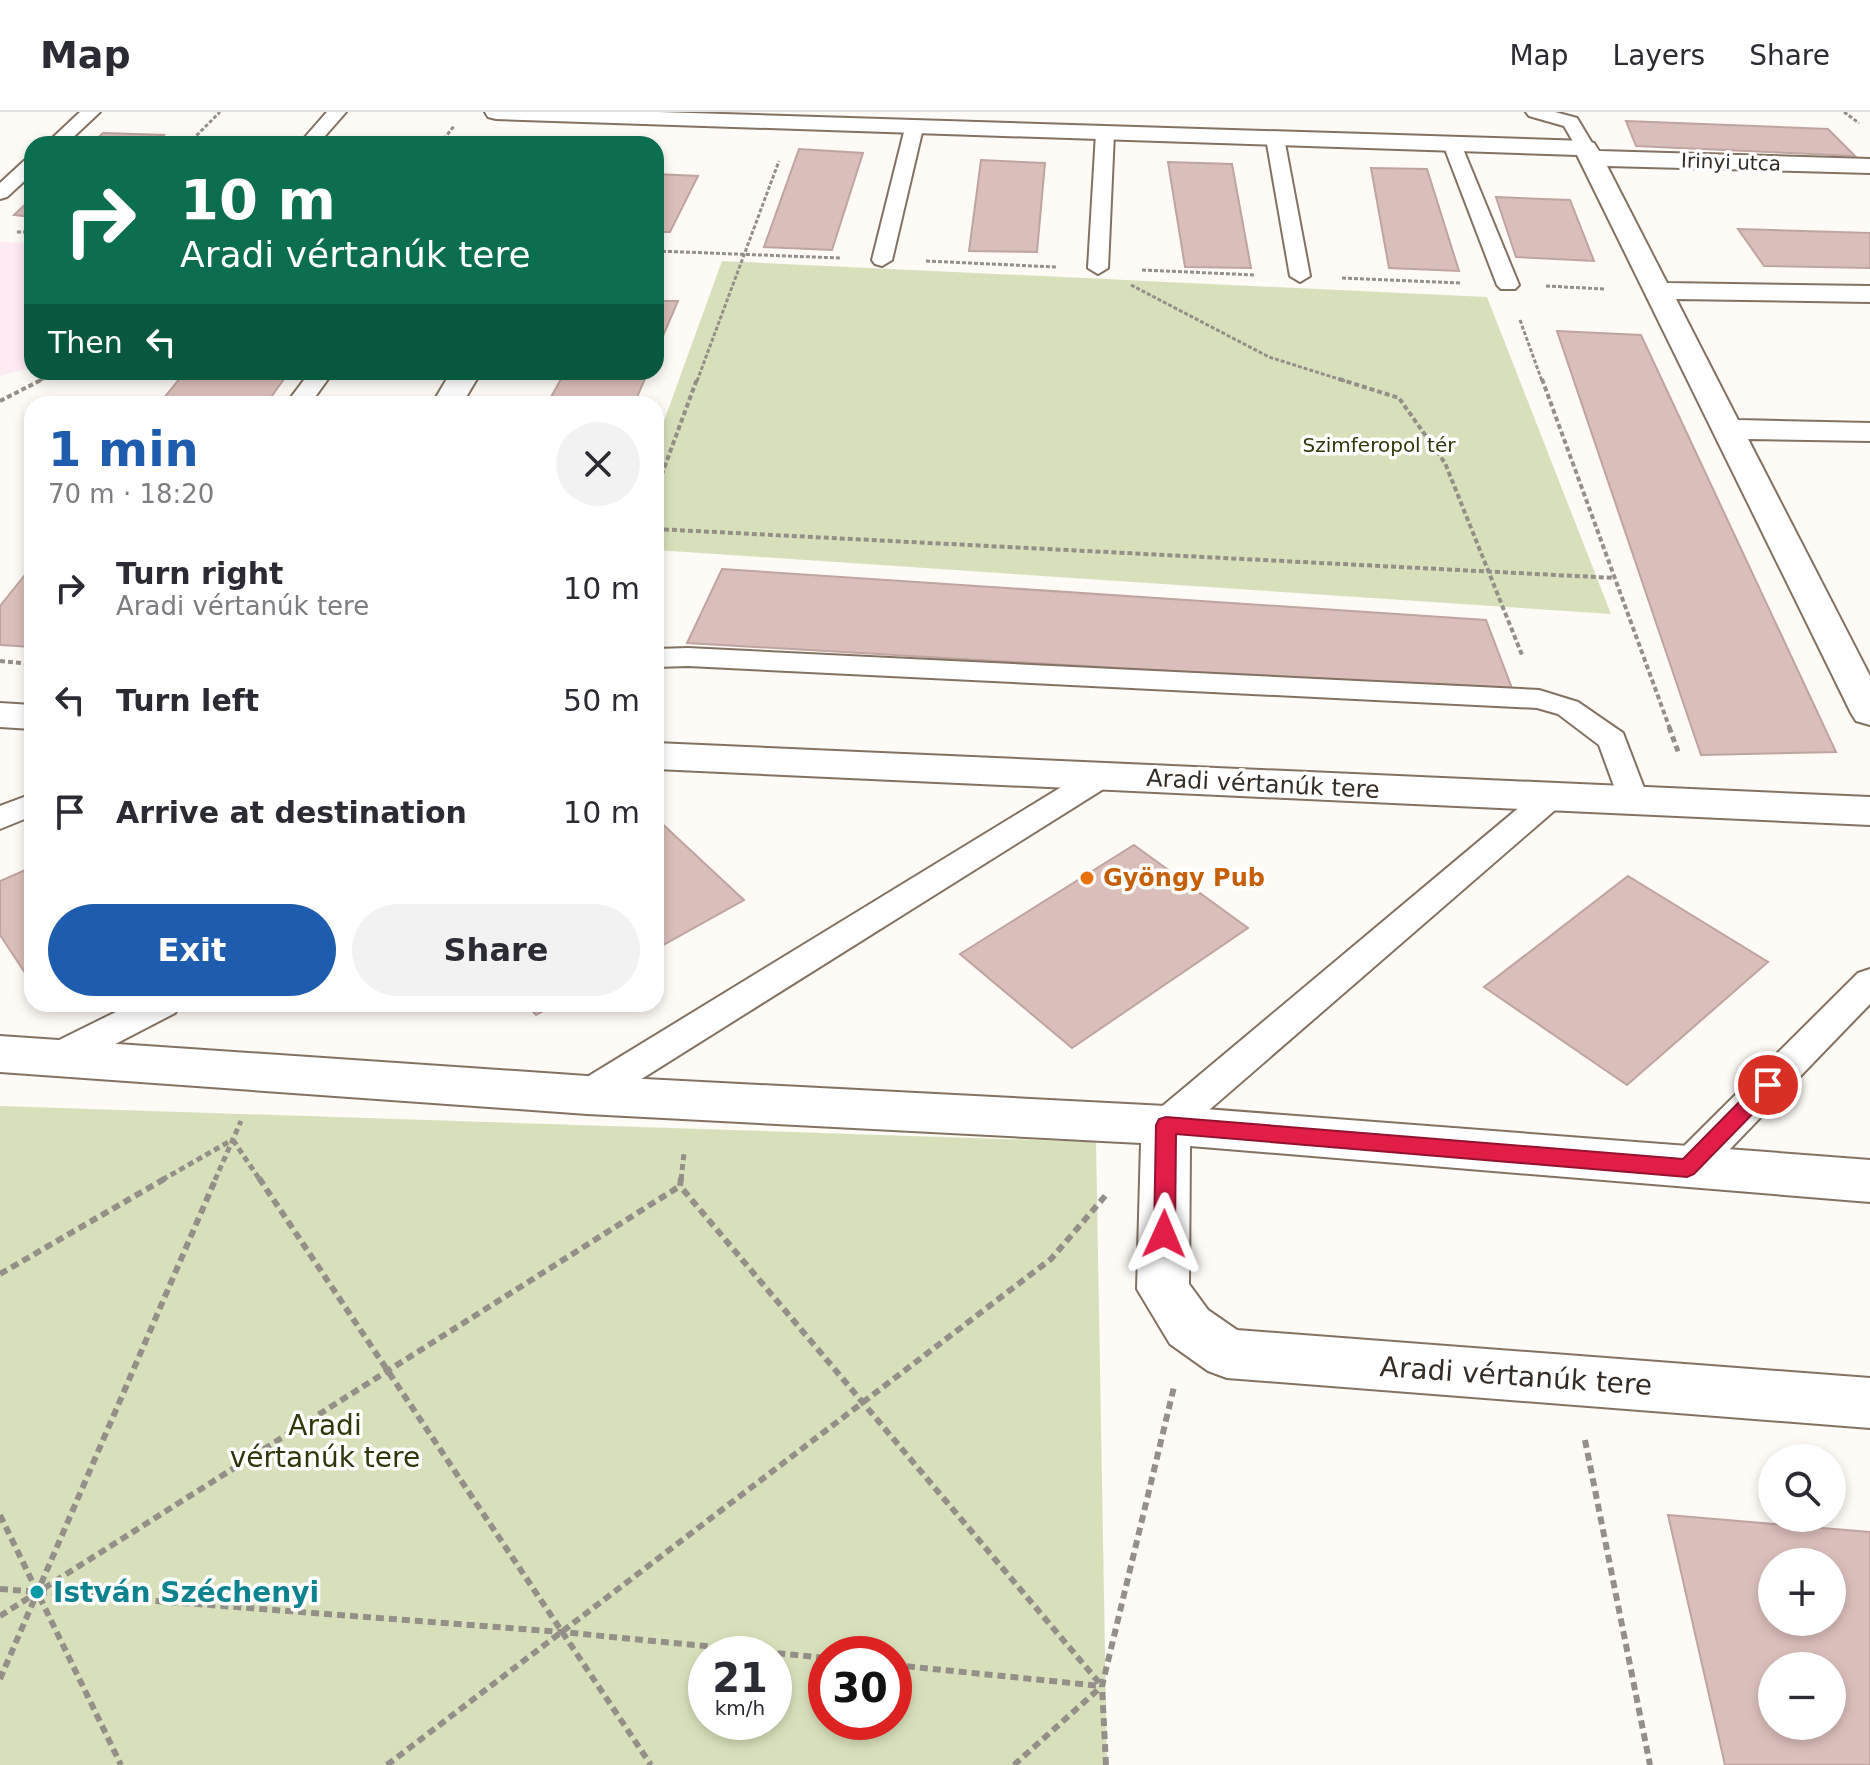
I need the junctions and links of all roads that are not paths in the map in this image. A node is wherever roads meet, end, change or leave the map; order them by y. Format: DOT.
graph roads {
  1 [pos="91,112"];
  2 [pos="337,112"];
  3 [pos="496,112"];
  4 [pos="1535,112"];
  5 [pos="632,115"];
  6 [pos="732,117"];
  7 [pos="914,128"];
  8 [pos="1105,133"];
  9 [pos="64,136"];
  10 [pos="315,136"];
  11 [pos="618,136"];
  12 [pos="1275,138"];
  13 [pos="1452,144"];
  14 [pos="1588,153"];
  15 [pos="1870,166"];
  16 [pos="24,171"];
  17 [pos="0,193"];
  18 [pos="882,260"];
  19 [pos="1098,268"];
  20 [pos="1300,276"];
  21 [pos="1508,285"];
  22 [pos="1660,291"];
  23 [pos="1870,294"];
  24 [pos="1729,429"];
  25 [pos="1870,432"];
  26 [pos="664,658"];
  27 [pos="1870,713"];
  28 [pos="0,715"];
  29 [pos="24,716"];
  30 [pos="664,756"];
  31 [pos="1102,776"];
  32 [pos="1551,797"];
  33 [pos="1633,801"];
  34 [pos="24,808"];
  35 [pos="1870,811"];
  36 [pos="0,818"];
  37 [pos="1870,982"];
  38 [pos="147,1012"];
  39 [pos="0,1054"];
  40 [pos="58,1057"];
  41 [pos="587,1095"];
  42 [pos="1166,1125"];
  43 [pos="1687,1168"];
  44 [pos="1870,1181"];
  45 [pos="1870,1403"];
  1 -- 9 [label="lane"];
  2 -- 10 [label="lane"];
  3 -- 5 [label="street"];
  4 -- 14 [label="lane"];
  5 -- 6 [label="street"];
  5 -- 11 [label="street"];
  6 -- 7 [label="street"];
  7 -- 8 [label="street"];
  7 -- 18 [label="lane"];
  8 -- 12 [label="street"];
  8 -- 19 [label="lane"];
  12 -- 13 [label="street"];
  12 -- 20 [label="lane"];
  13 -- 14 [label="street"];
  13 -- 21 [label="lane"];
  14 -- 15 [label="street, Irinyi utca"];
  14 -- 22 [label="street"];
  16 -- 17 [label="lane"];
  22 -- 23 [label="street"];
  22 -- 24 [label="street"];
  24 -- 25 [label="street"];
  24 -- 27 [label="street"];
  26 -- 33 [label="lane"];
  28 -- 29 [label="street"];
  30 -- 31 [label="street, Aradi vértanúk tere"];
  31 -- 32 [label="street, Aradi vértanúk tere"];
  31 -- 41 [label="lane"];
  32 -- 33 [label="street, Aradi vértanúk tere"];
  32 -- 42 [label="lane"];
  33 -- 35 [label="street, Aradi vértanúk tere"];
  34 -- 36 [label="lane"];
  37 -- 43 [label="lane"];
  38 -- 40 [label="lane"];
  39 -- 40 [label="street"];
  40 -- 41 [label="street"];
  41 -- 42 [label="street"];
  42 -- 43 [label="street"];
  42 -- 45 [label="street, Aradi vértanúk tere"];
  43 -- 44 [label="street"];
}
